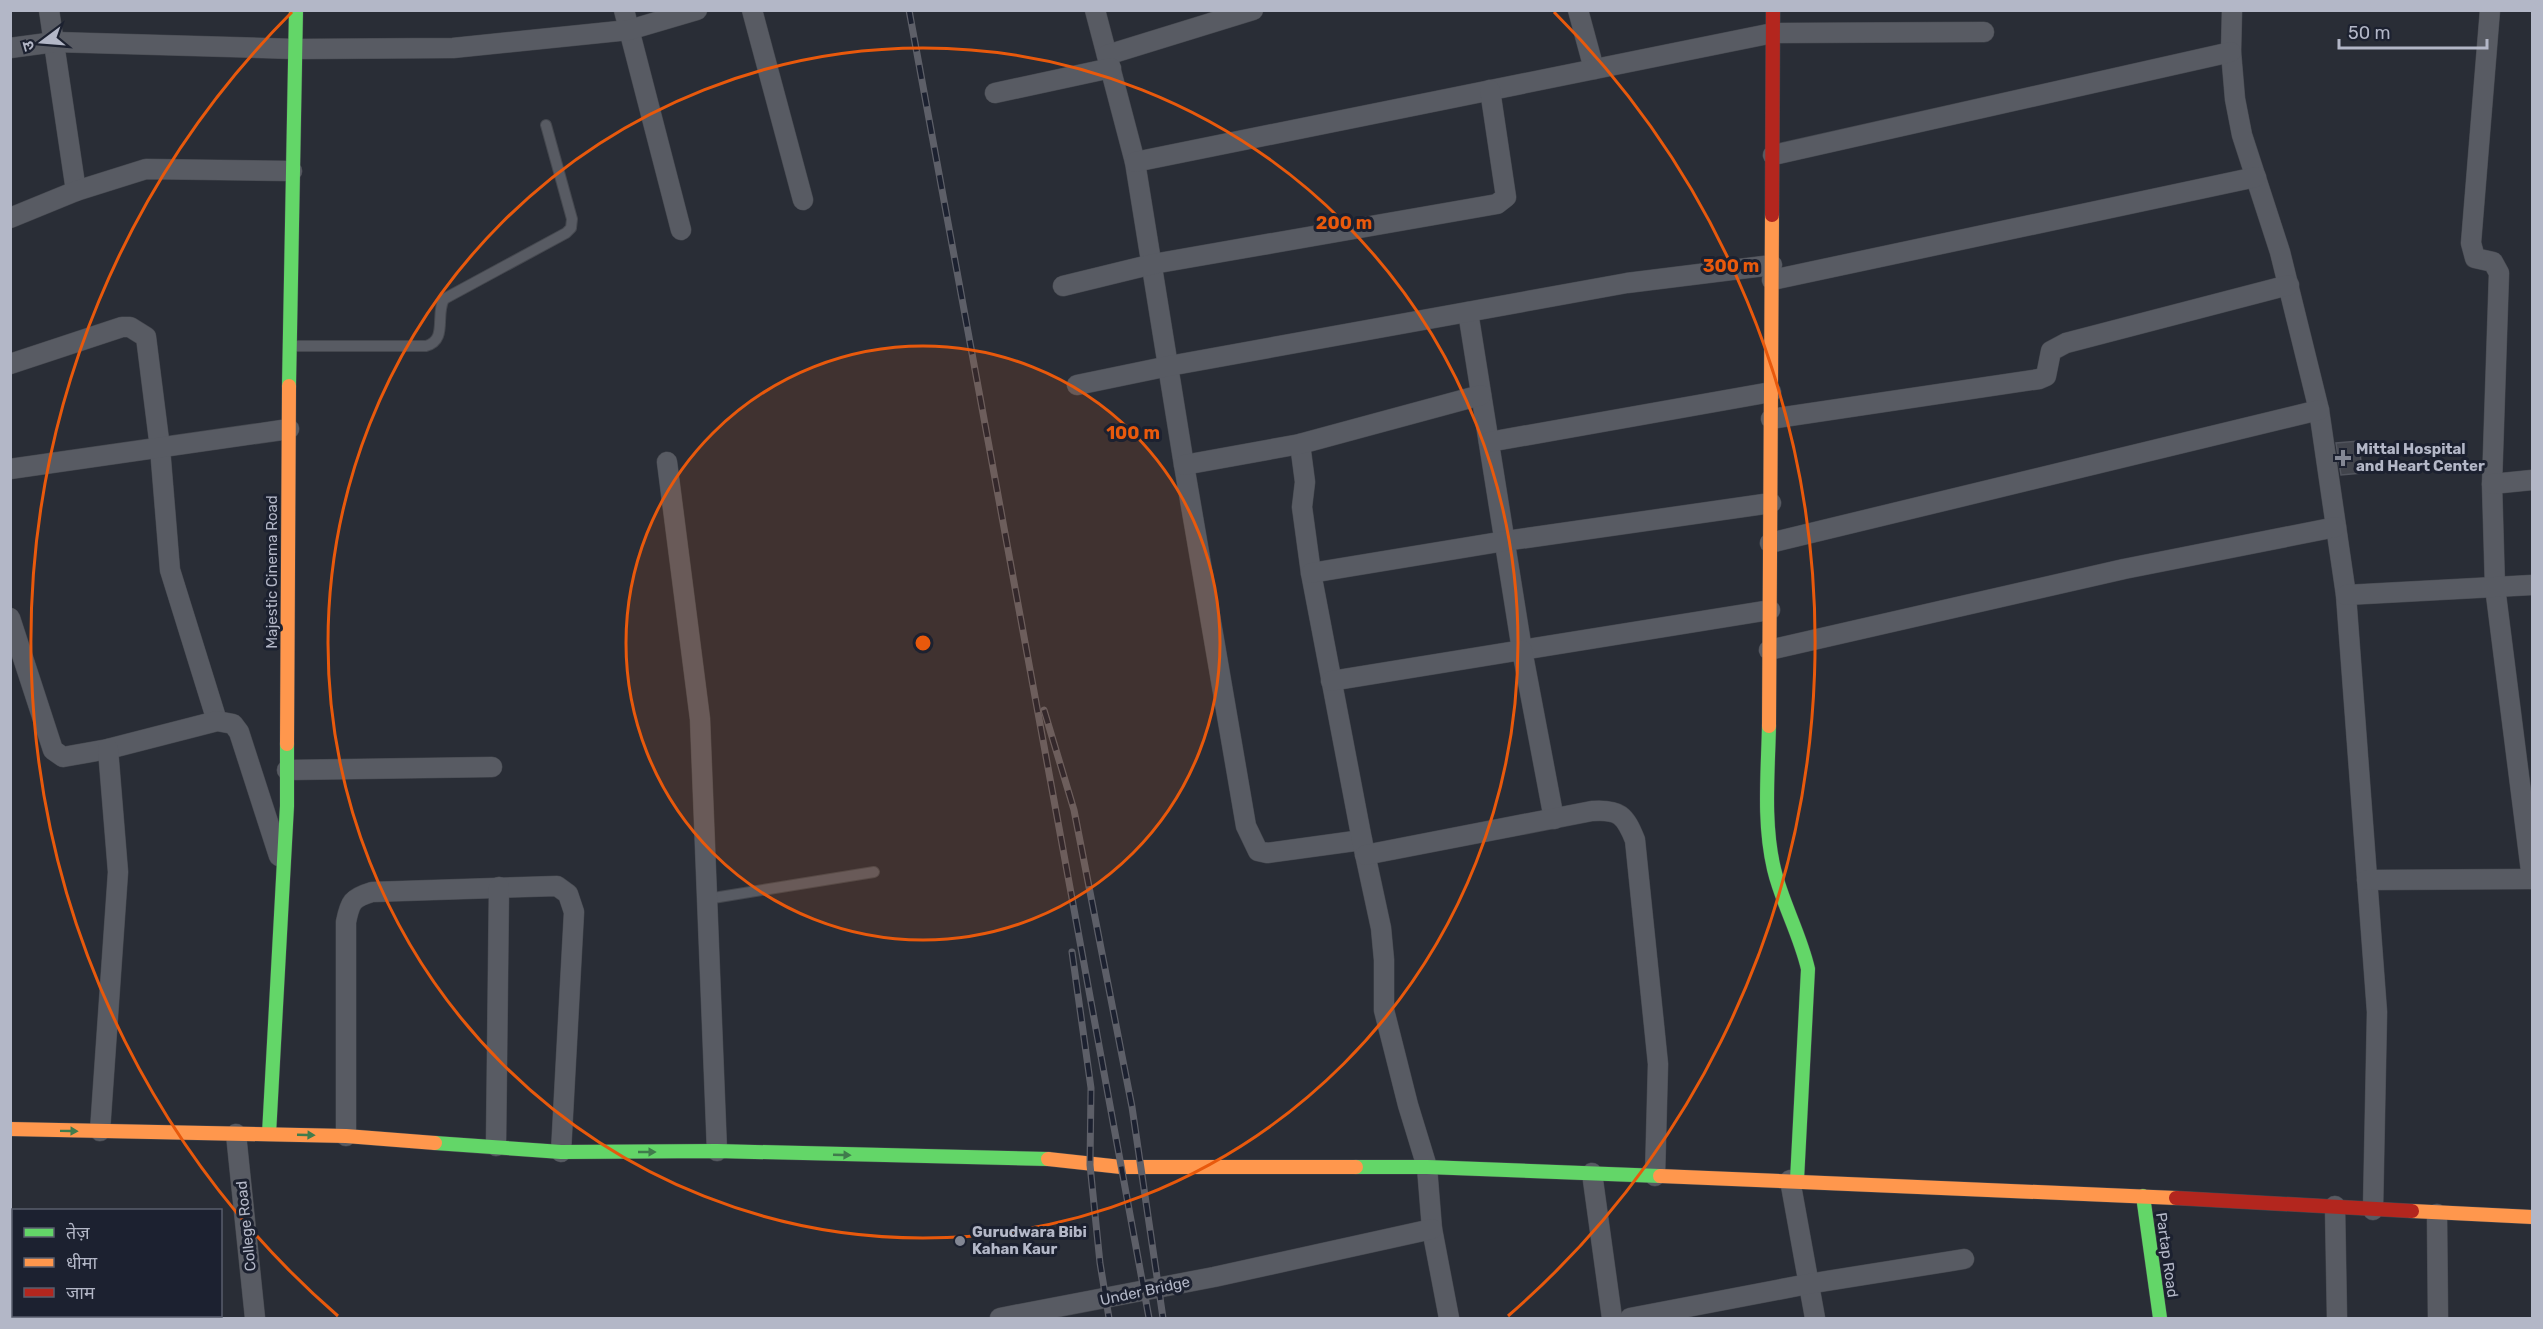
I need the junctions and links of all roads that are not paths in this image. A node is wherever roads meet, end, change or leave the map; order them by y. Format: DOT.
graph roads {
  1 [pos="49,10"];
  2 [pos="296,10"];
  3 [pos="624,10"];
  4 [pos="697,10"];
  5 [pos="752,10"];
  6 [pos="1095,10"];
  7 [pos="1253,10"];
  8 [pos="1578,10"];
  9 [pos="1773,10"];
  10 [pos="2232,10"];
  11 [pos="2490,10"];
  12 [pos="629,30"];
  13 [pos="1984,32"];
  14 [pos="1773,33"];
  15 [pos="55,42"];
  16 [pos="10,48"];
  17 [pos="295,50"];
  18 [pos="2231,52"];
  19 [pos="1109,62"];
  20 [pos="1594,69"];
  21 [pos="1490,90"];
  22 [pos="994,93"];
  23 [pos="546,125"];
  24 [pos="1773,155"];
  25 [pos="1135,162"];
  26 [pos="292,171"];
  27 [pos="2256,177"];
  28 [pos="76,191"];
  29 [pos="803,201"];
  30 [pos="10,218"];
  31 [pos="681,230"];
  32 [pos="1153,264"];
  33 [pos="1772,273"];
  34 [pos="2289,285"];
  35 [pos="1064,286"];
  36 [pos="1468,312"];
  37 [pos="290,346"];
  38 [pos="10,364"];
  39 [pos="1169,366"];
  40 [pos="1077,385"];
  41 [pos="1772,392"];
  42 [pos="1481,395"];
  43 [pos="2319,410"];
  44 [pos="1771,419"];
  45 [pos="289,429"];
  46 [pos="1489,442"];
  47 [pos="1300,444"];
  48 [pos="160,447"];
  49 [pos="667,462"];
  50 [pos="1184,465"];
  51 [pos="10,469"];
  52 [pos="2532,480"];
  53 [pos="2492,484"];
  54 [pos="1771,503"];
  55 [pos="2336,527"];
  56 [pos="1505,541"];
  57 [pos="1770,543"];
  58 [pos="1311,573"];
  59 [pos="2532,585"];
  60 [pos="2495,587"];
  61 [pos="2346,595"];
  62 [pos="1770,610"];
  63 [pos="10,618"];
  64 [pos="1522,650"];
  65 [pos="1769,650"];
  66 [pos="1331,681"];
  67 [pos="217,721"];
  68 [pos="108,749"];
  69 [pos="492,767"];
  70 [pos="288,770"];
  71 [pos="1554,819"];
  72 [pos="1363,848"];
  73 [pos="283,870"];
  74 [pos="874,872"];
  75 [pos="2532,879"];
  76 [pos="2367,880"];
  77 [pos="499,887"];
  78 [pos="707,899"];
  79 [pos="10,1129"];
  80 [pos="100,1131"];
  81 [pos="269,1134"];
  82 [pos="346,1136"];
  83 [pos="496,1146"];
  84 [pos="238,1147"];
  85 [pos="561,1152"];
  86 [pos="453,1158"];
  87 [pos="714,1158"];
  88 [pos="745,1166"];
  89 [pos="1428,1174"];
  90 [pos="1655,1176"];
  91 [pos="1593,1180"];
  92 [pos="1793,1185"];
  93 [pos="2143,1196"];
  94 [pos="1980,1204"];
  95 [pos="2373,1210"];
  96 [pos="2335,1213"];
  97 [pos="2263,1217"];
  98 [pos="2532,1218"];
  99 [pos="2437,1220"];
  100 [pos="1432,1228"];
  101 [pos="2532,1230"];
  102 [pos="1964,1259"];
  103 [pos="1808,1284"];
  104 [pos="255,1318"];
  105 [pos="1000,1318"];
  106 [pos="1449,1318"];
  107 [pos="1612,1318"];
  108 [pos="1630,1318"];
  109 [pos="1815,1318"];
  110 [pos="2160,1318"];
  111 [pos="2337,1318"];
  112 [pos="2438,1318"];
  1 -- 15 [label="street"];
  2 -- 17 [label="street, Majestic Cinema Road"];
  3 -- 12 [label="street"];
  4 -- 12 [label="street"];
  5 -- 29 [label="street"];
  6 -- 19 [label="street"];
  7 -- 19 [label="street"];
  8 -- 20 [label="street"];
  9 -- 14 [label="street"];
  10 -- 18 [label="street"];
  11 -- 53 [label="street"];
  12 -- 17 [label="street"];
  12 -- 31 [label="street"];
  13 -- 14 [label="street"];
  14 -- 20 [label="street"];
  14 -- 24 [label="street"];
  15 -- 16 [label="street"];
  15 -- 17 [label="street"];
  15 -- 28 [label="street"];
  17 -- 26 [label="street, Majestic Cinema Road"];
  18 -- 24 [label="street"];
  18 -- 27 [label="street"];
  19 -- 22 [label="street"];
  19 -- 25 [label="street"];
  20 -- 21 [label="street"];
  21 -- 25 [label="street"];
  21 -- 32 [label="street"];
  23 -- 37 [label="lane"];
  24 -- 33 [label="street"];
  25 -- 32 [label="street"];
  26 -- 28 [label="street"];
  26 -- 37 [label="street, Majestic Cinema Road"];
  27 -- 33 [label="street"];
  27 -- 34 [label="street"];
  28 -- 30 [label="street"];
  32 -- 35 [label="street"];
  32 -- 39 [label="street"];
  33 -- 36 [label="street"];
  33 -- 41 [label="street"];
  34 -- 43 [label="street"];
  34 -- 44 [label="street"];
  36 -- 39 [label="street"];
  36 -- 42 [label="street"];
  37 -- 45 [label="street, Majestic Cinema Road"];
  38 -- 48 [label="street"];
  39 -- 40 [label="street"];
  39 -- 50 [label="street"];
  41 -- 44 [label="street"];
  41 -- 46 [label="street"];
  42 -- 46 [label="street"];
  42 -- 47 [label="street"];
  43 -- 55 [label="street"];
  43 -- 57 [label="street"];
  44 -- 54 [label="street"];
  45 -- 48 [label="street"];
  45 -- 70 [label="street, Majestic Cinema Road"];
  46 -- 56 [label="street"];
  47 -- 50 [label="street"];
  47 -- 58 [label="street"];
  48 -- 51 [label="street"];
  48 -- 67 [label="street"];
  49 -- 78 [label="street"];
  50 -- 72 [label="street"];
  52 -- 53 [label="street"];
  53 -- 60 [label="street"];
  54 -- 56 [label="street"];
  54 -- 57 [label="street"];
  55 -- 61 [label="street"];
  55 -- 65 [label="street"];
  56 -- 58 [label="street"];
  56 -- 64 [label="street"];
  57 -- 62 [label="street"];
  58 -- 66 [label="street"];
  59 -- 60 [label="street"];
  60 -- 61 [label="street"];
  60 -- 75 [label="street"];
  61 -- 76 [label="street"];
  62 -- 64 [label="street"];
  62 -- 65 [label="street"];
  63 -- 68 [label="street"];
  64 -- 66 [label="street"];
  64 -- 71 [label="street"];
  65 -- 92 [label="street"];
  66 -- 72 [label="street"];
  67 -- 68 [label="street"];
  67 -- 73 [label="street"];
  68 -- 80 [label="street"];
  69 -- 70 [label="street"];
  70 -- 73 [label="street, Majestic Cinema Road"];
  71 -- 72 [label="street"];
  71 -- 90 [label="street"];
  72 -- 89 [label="street"];
  73 -- 81 [label="street, Majestic Cinema Road"];
  74 -- 78 [label="lane"];
  75 -- 76 [label="street"];
  76 -- 95 [label="street"];
  77 -- 82 [label="street"];
  77 -- 83 [label="street"];
  77 -- 85 [label="street"];
  78 -- 87 [label="street"];
  79 -- 80 [label="street, one-way"];
  80 -- 84 [label="street"];
  81 -- 82 [label="street, one-way"];
  81 -- 84 [label="street"];
  82 -- 83 [label="street"];
  83 -- 85 [label="street"];
  84 -- 104 [label="street, College Road"];
  85 -- 87 [label="street, one-way"];
  86 -- 87 [label="street"];
  87 -- 89 [label="street, one-way"];
  88 -- 89 [label="street"];
  89 -- 91 [label="street"];
  89 -- 100 [label="street"];
  90 -- 91 [label="street"];
  90 -- 92 [label="street"];
  91 -- 92 [label="street"];
  91 -- 107 [label="street"];
  92 -- 93 [label="street"];
  92 -- 94 [label="street"];
  92 -- 103 [label="street"];
  93 -- 96 [label="street"];
  93 -- 110 [label="street, Partap Road"];
  95 -- 96 [label="street"];
  95 -- 99 [label="street"];
  96 -- 97 [label="street"];
  96 -- 99 [label="street"];
  96 -- 111 [label="street"];
  98 -- 99 [label="street"];
  99 -- 101 [label="street"];
  99 -- 112 [label="street"];
  100 -- 105 [label="street, Under Bridge"];
  100 -- 106 [label="street"];
  102 -- 103 [label="street"];
  103 -- 108 [label="street"];
  103 -- 109 [label="street"];
}
